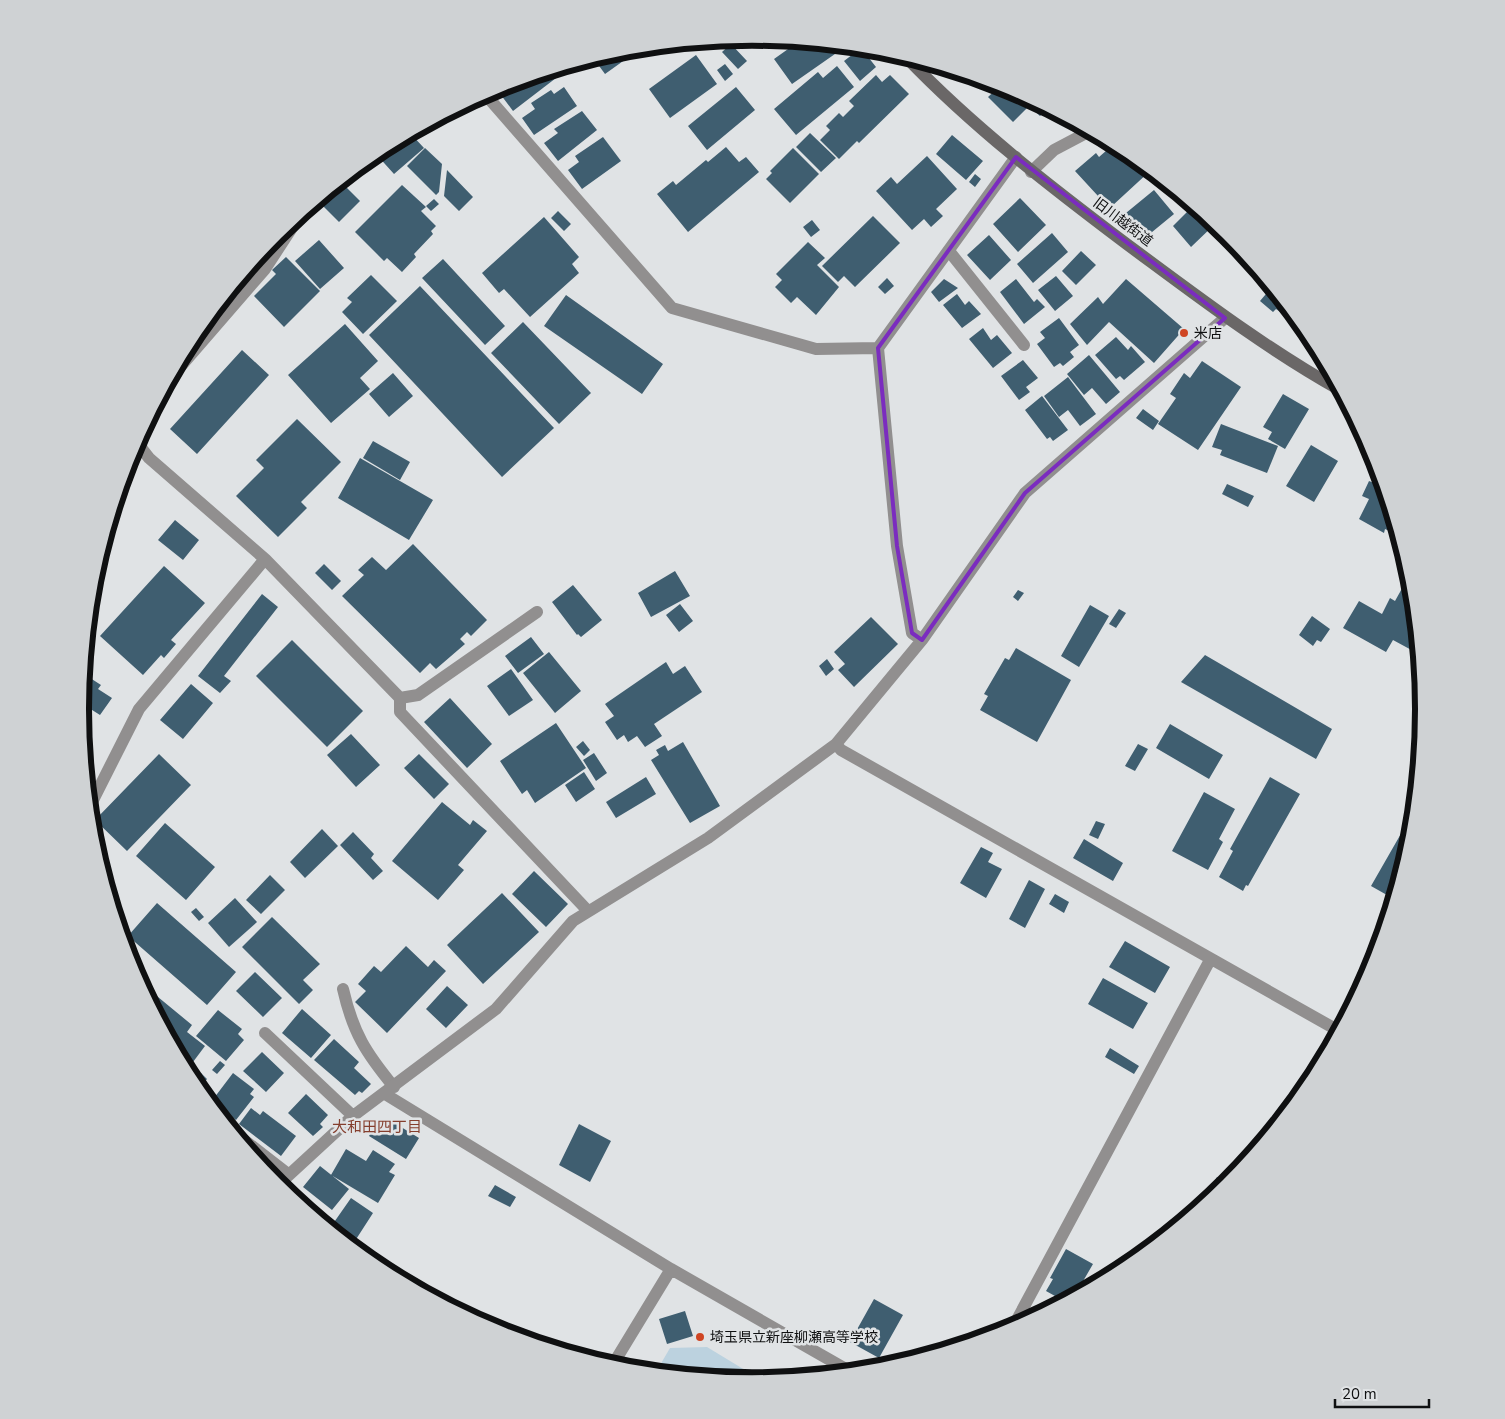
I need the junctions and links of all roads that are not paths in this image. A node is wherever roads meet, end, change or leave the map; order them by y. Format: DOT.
graph roads {
  1 [pos="916,67"];
  2 [pos="491,101"];
  3 [pos="1084,135"];
  4 [pos="1016,157"];
  5 [pos="1031,172"];
  6 [pos="280,245"];
  7 [pos="949,251"];
  8 [pos="1225,318"];
  9 [pos="1024,345"];
  10 [pos="197,348"];
  11 [pos="878,348"];
  12 [pos="1330,384"];
  13 [pos="143,450"];
  14 [pos="265,559"];
  15 [pos="537,612"];
  16 [pos="922,640"];
  17 [pos="400,698"];
  18 [pos="836,744"];
  19 [pos="95,796"];
  20 [pos="588,911"];
  21 [pos="1210,960"];
  22 [pos="343,990"];
  23 [pos="1334,1028"];
  24 [pos="265,1033"];
  25 [pos="390,1090"];
  26 [pos="353,1116"];
  27 [pos="257,1150"];
  28 [pos="288,1174"];
  29 [pos="284,1178"];
  30 [pos="671,1269"];
  31 [pos="1019,1316"];
  32 [pos="617,1358"];
  33 [pos="842,1367"];
  1 -- 4 [label="main road, 旧川越街道"];
  2 -- 11 [label="street"];
  3 -- 5 [label="street"];
  4 -- 5 [label="main road, 旧川越街道"];
  4 -- 7 [label="street"];
  5 -- 8 [label="main road, 旧川越街道"];
  6 -- 10 [label="street"];
  7 -- 9 [label="street"];
  7 -- 11 [label="street"];
  8 -- 12 [label="main road, 旧川越街道"];
  8 -- 16 [label="street"];
  11 -- 16 [label="street"];
  13 -- 14 [label="street"];
  14 -- 17 [label="street"];
  14 -- 19 [label="street"];
  15 -- 17 [label="street"];
  16 -- 18 [label="street"];
  17 -- 20 [label="street"];
  18 -- 20 [label="street"];
  18 -- 21 [label="street"];
  20 -- 25 [label="street"];
  21 -- 23 [label="street"];
  21 -- 31 [label="street"];
  22 -- 25 [label="street"];
  24 -- 26 [label="street"];
  25 -- 26 [label="street"];
  25 -- 30 [label="street"];
  26 -- 28 [label="street"];
  27 -- 28 [label="street"];
  28 -- 29 [label="street"];
  30 -- 32 [label="street"];
  30 -- 33 [label="street"];
}
